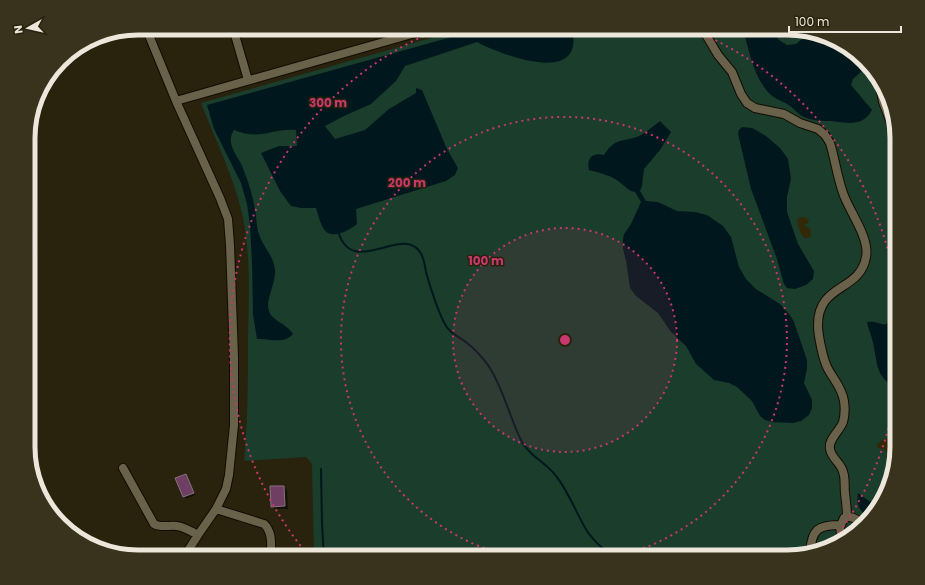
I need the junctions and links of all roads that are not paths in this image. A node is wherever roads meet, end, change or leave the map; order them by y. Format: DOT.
graph roads {
  1 [pos="149,35"];
  2 [pos="235,35"];
  3 [pos="408,35"];
  4 [pos="706,35"];
  5 [pos="248,80"];
  6 [pos="883,100"];
  7 [pos="176,101"];
  8 [pos="886,110"];
  9 [pos="123,468"];
  10 [pos="216,509"];
  11 [pos="847,517"];
  12 [pos="858,521"];
  13 [pos="840,525"];
  14 [pos="198,534"];
  15 [pos="841,534"];
  16 [pos="811,547"];
  17 [pos="188,550"];
  18 [pos="271,550"];
  1 -- 7 [label="street"];
  2 -- 5 [label="street"];
  3 -- 5 [label="street"];
  4 -- 11 [label="street"];
  5 -- 7 [label="street"];
  6 -- 8 [label="street"];
  7 -- 10 [label="street"];
  9 -- 14 [label="street"];
  10 -- 14 [label="street"];
  10 -- 18 [label="street"];
  11 -- 12 [label="street"];
  11 -- 13 [label="street"];
  13 -- 15 [label="street"];
  13 -- 16 [label="street"];
  14 -- 17 [label="street"];
}
